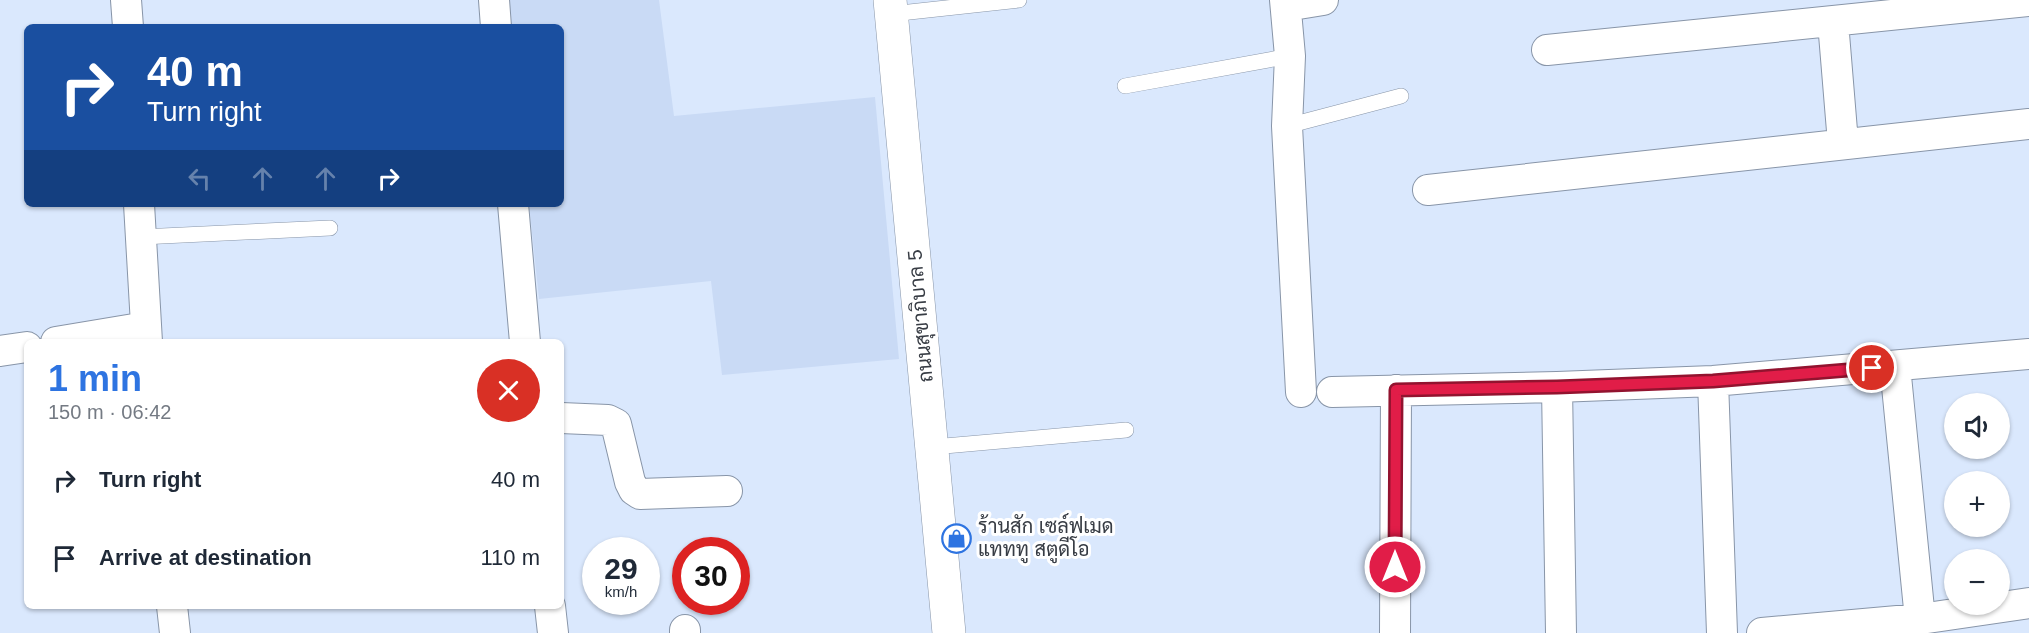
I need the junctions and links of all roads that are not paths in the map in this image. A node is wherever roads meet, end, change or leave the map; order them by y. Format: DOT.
graph roads {
  1 [pos="126,0"];
  2 [pos="494,0"];
  3 [pos="1018,0"];
  4 [pos="1323,0"];
  5 [pos="2029,1"];
  6 [pos="1285,3"];
  7 [pos="891,7"];
  8 [pos="1833,22"];
  9 [pos="128,24"];
  10 [pos="496,24"];
  11 [pos="1547,50"];
  12 [pos="1290,56"];
  13 [pos="1125,86"];
  14 [pos="1401,96"];
  15 [pos="2029,124"];
  16 [pos="1287,126"];
  17 [pos="1843,143"];
  18 [pos="1428,190"];
  19 [pos="139,207"];
  20 [pos="513,207"];
  21 [pos="330,228"];
  22 [pos="141,237"];
  23 [pos="147,335"];
  24 [pos="95,339"];
  25 [pos="525,339"];
  26 [pos="24,347"];
  27 [pos="0,351"];
  28 [pos="2029,354"];
  29 [pos="1895,366"];
  30 [pos="1713,381"];
  31 [pos="1557,387"];
  32 [pos="1396,390"];
  33 [pos="1301,392"];
  34 [pos="1332,392"];
  35 [pos="564,418"];
  36 [pos="1126,430"];
  37 [pos="933,447"];
  38 [pos="727,491"];
  39 [pos="2029,603"];
  40 [pos="172,609"];
  41 [pos="550,609"];
  42 [pos="1920,619"];
  43 [pos="175,633"];
  44 [pos="553,633"];
  45 [pos="949,633"];
  46 [pos="1395,633"];
  47 [pos="1561,633"];
  48 [pos="1722,633"];
  49 [pos="1762,633"];
  1 -- 9 [label="street"];
  2 -- 10 [label="street"];
  3 -- 7 [label="lane"];
  4 -- 6 [label="street"];
  5 -- 8 [label="street"];
  6 -- 12 [label="street"];
  7 -- 37 [label="street, ถนนสุขาภิบาล 5"];
  8 -- 11 [label="street"];
  8 -- 17 [label="street"];
  12 -- 13 [label="lane"];
  12 -- 16 [label="street"];
  14 -- 16 [label="lane"];
  15 -- 17 [label="street"];
  16 -- 33 [label="street"];
  17 -- 18 [label="street"];
  19 -- 22 [label="street"];
  20 -- 25 [label="street"];
  21 -- 22 [label="lane"];
  22 -- 23 [label="street"];
  23 -- 24 [label="street"];
  26 -- 27 [label="street"];
  28 -- 29 [label="street"];
  29 -- 30 [label="street"];
  29 -- 42 [label="street"];
  30 -- 31 [label="street"];
  30 -- 48 [label="street"];
  31 -- 32 [label="street"];
  31 -- 47 [label="street"];
  32 -- 34 [label="street"];
  32 -- 46 [label="street"];
  35 -- 38 [label="street"];
  36 -- 37 [label="lane"];
  37 -- 45 [label="street, ถนนสุขาภิบาล 5"];
  39 -- 42 [label="street"];
  40 -- 43 [label="street"];
  41 -- 44 [label="street"];
  42 -- 49 [label="street"];
}
